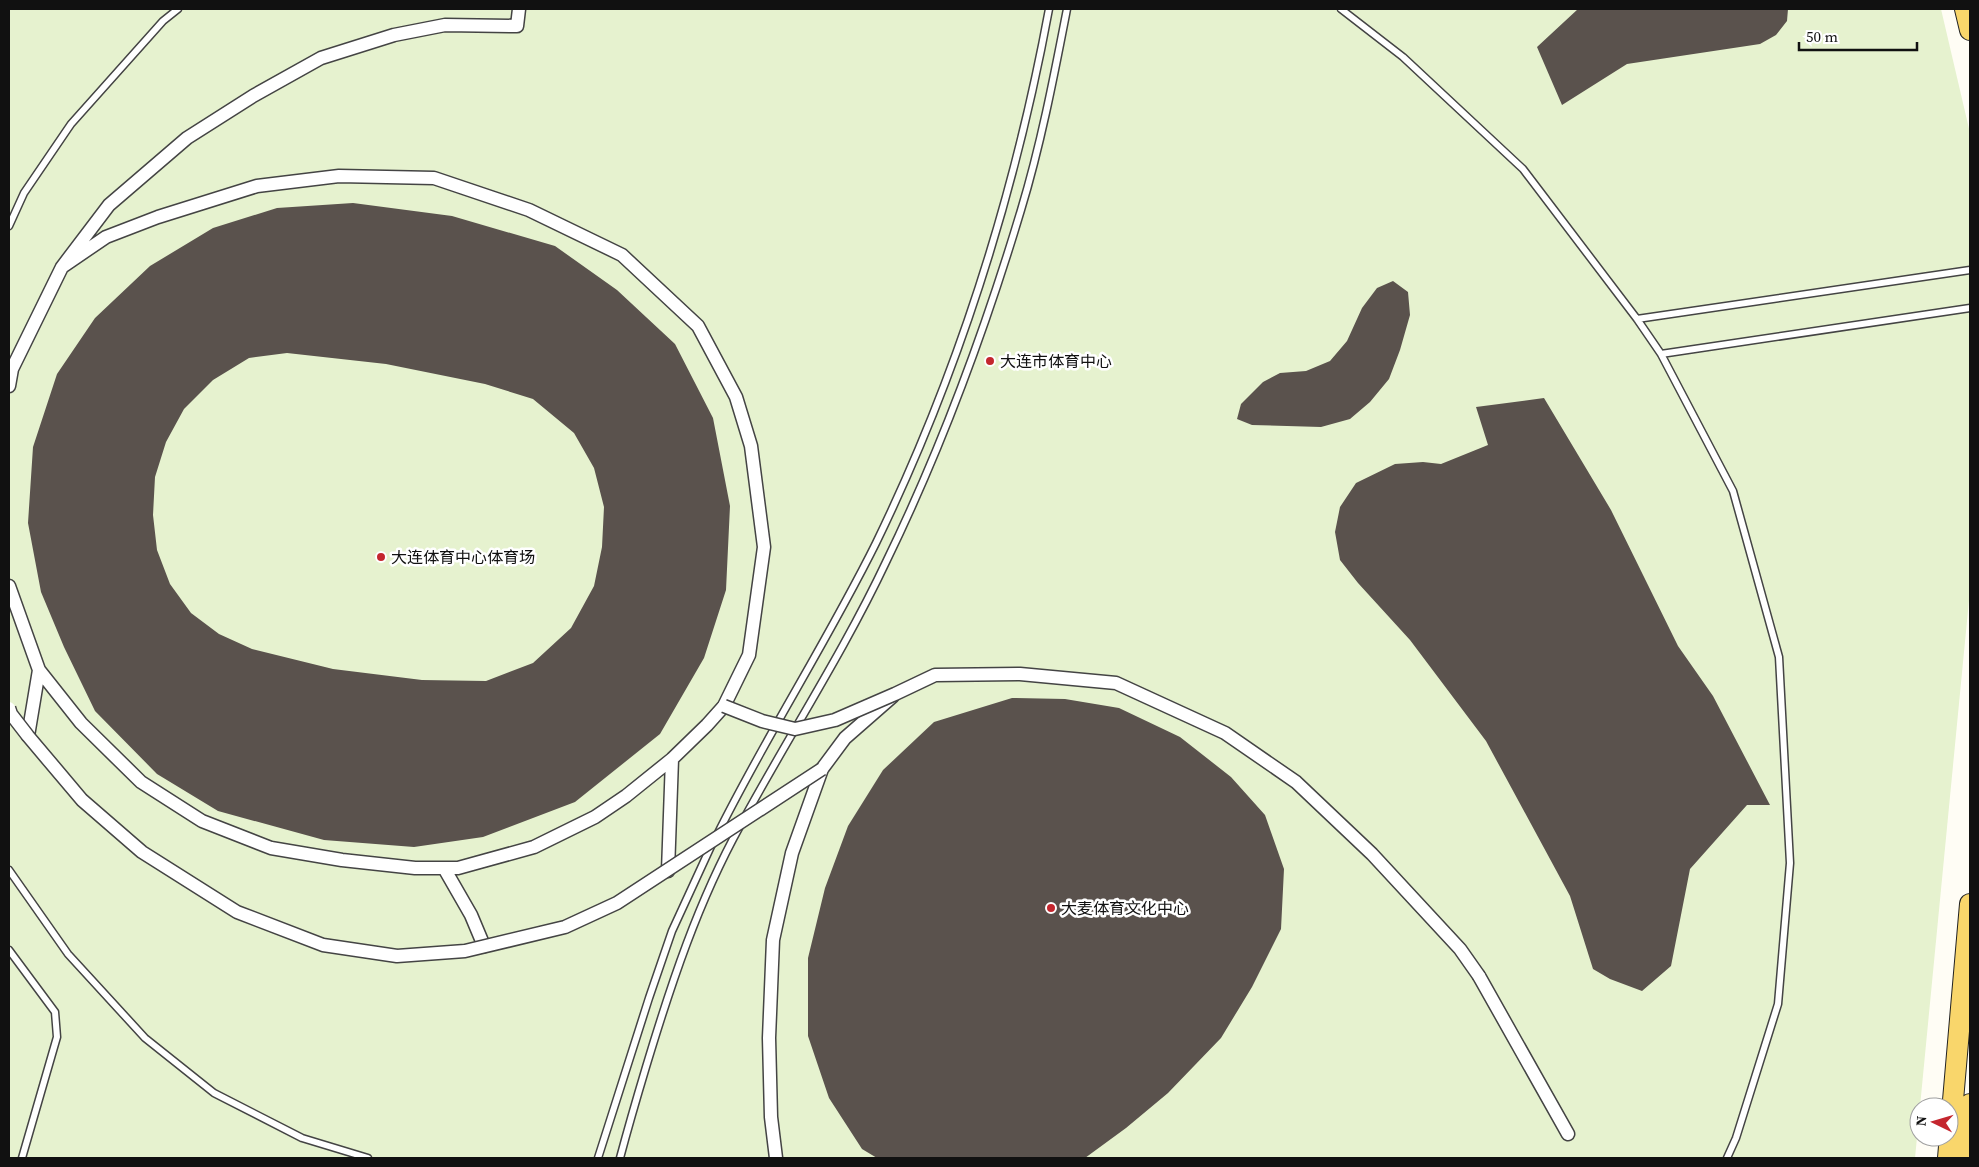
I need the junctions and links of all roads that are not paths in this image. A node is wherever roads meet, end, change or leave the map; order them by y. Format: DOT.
graph roads {
  1 [pos="178,9"];
  2 [pos="519,9"];
  3 [pos="1049,9"];
  4 [pos="1067,9"];
  5 [pos="1341,9"];
  6 [pos="1965,9"];
  7 [pos="1970,30"];
  8 [pos="9,226"];
  9 [pos="62,267"];
  10 [pos="1970,270"];
  11 [pos="1970,308"];
  12 [pos="1637,319"];
  13 [pos="1661,354"];
  14 [pos="9,386"];
  15 [pos="9,586"];
  16 [pos="39,670"];
  17 [pos="895,694"];
  18 [pos="724,706"];
  19 [pos="9,708"];
  20 [pos="28,736"];
  21 [pos="672,759"];
  22 [pos="822,769"];
  23 [pos="444,868"];
  24 [pos="9,870"];
  25 [pos="668,871"];
  26 [pos="1970,904"];
  27 [pos="484,946"];
  28 [pos="9,950"];
  29 [pos="1970,1104"];
  30 [pos="1568,1134"];
  31 [pos="22,1158"];
  32 [pos="368,1158"];
  33 [pos="598,1158"];
  34 [pos="620,1158"];
  35 [pos="776,1158"];
  36 [pos="1727,1158"];
  37 [pos="1948,1158"];
  38 [pos="1965,1158"];
  1 -- 8 [label="lane"];
  2 -- 9 [label="street"];
  3 -- 33 [label="lane"];
  4 -- 34 [label="lane"];
  5 -- 12 [label="lane"];
  6 -- 7 [label="main road"];
  9 -- 14 [label="street"];
  9 -- 18 [label="street"];
  10 -- 12 [label="lane"];
  11 -- 13 [label="lane"];
  12 -- 13 [label="lane"];
  13 -- 36 [label="lane"];
  15 -- 16 [label="street"];
  16 -- 20 [label="street"];
  16 -- 23 [label="street"];
  17 -- 18 [label="street, bridge"];
  17 -- 22 [label="street, bridge"];
  17 -- 30 [label="street, bridge"];
  18 -- 21 [label="street"];
  19 -- 20 [label="street, bridge"];
  20 -- 27 [label="street, bridge"];
  21 -- 23 [label="street"];
  21 -- 25 [label="street"];
  22 -- 25 [label="street, bridge"];
  22 -- 35 [label="street"];
  23 -- 27 [label="street"];
  24 -- 32 [label="lane"];
  25 -- 27 [label="street, bridge"];
  26 -- 37 [label="main road"];
  28 -- 31 [label="lane"];
  29 -- 38 [label="main road"];
}
